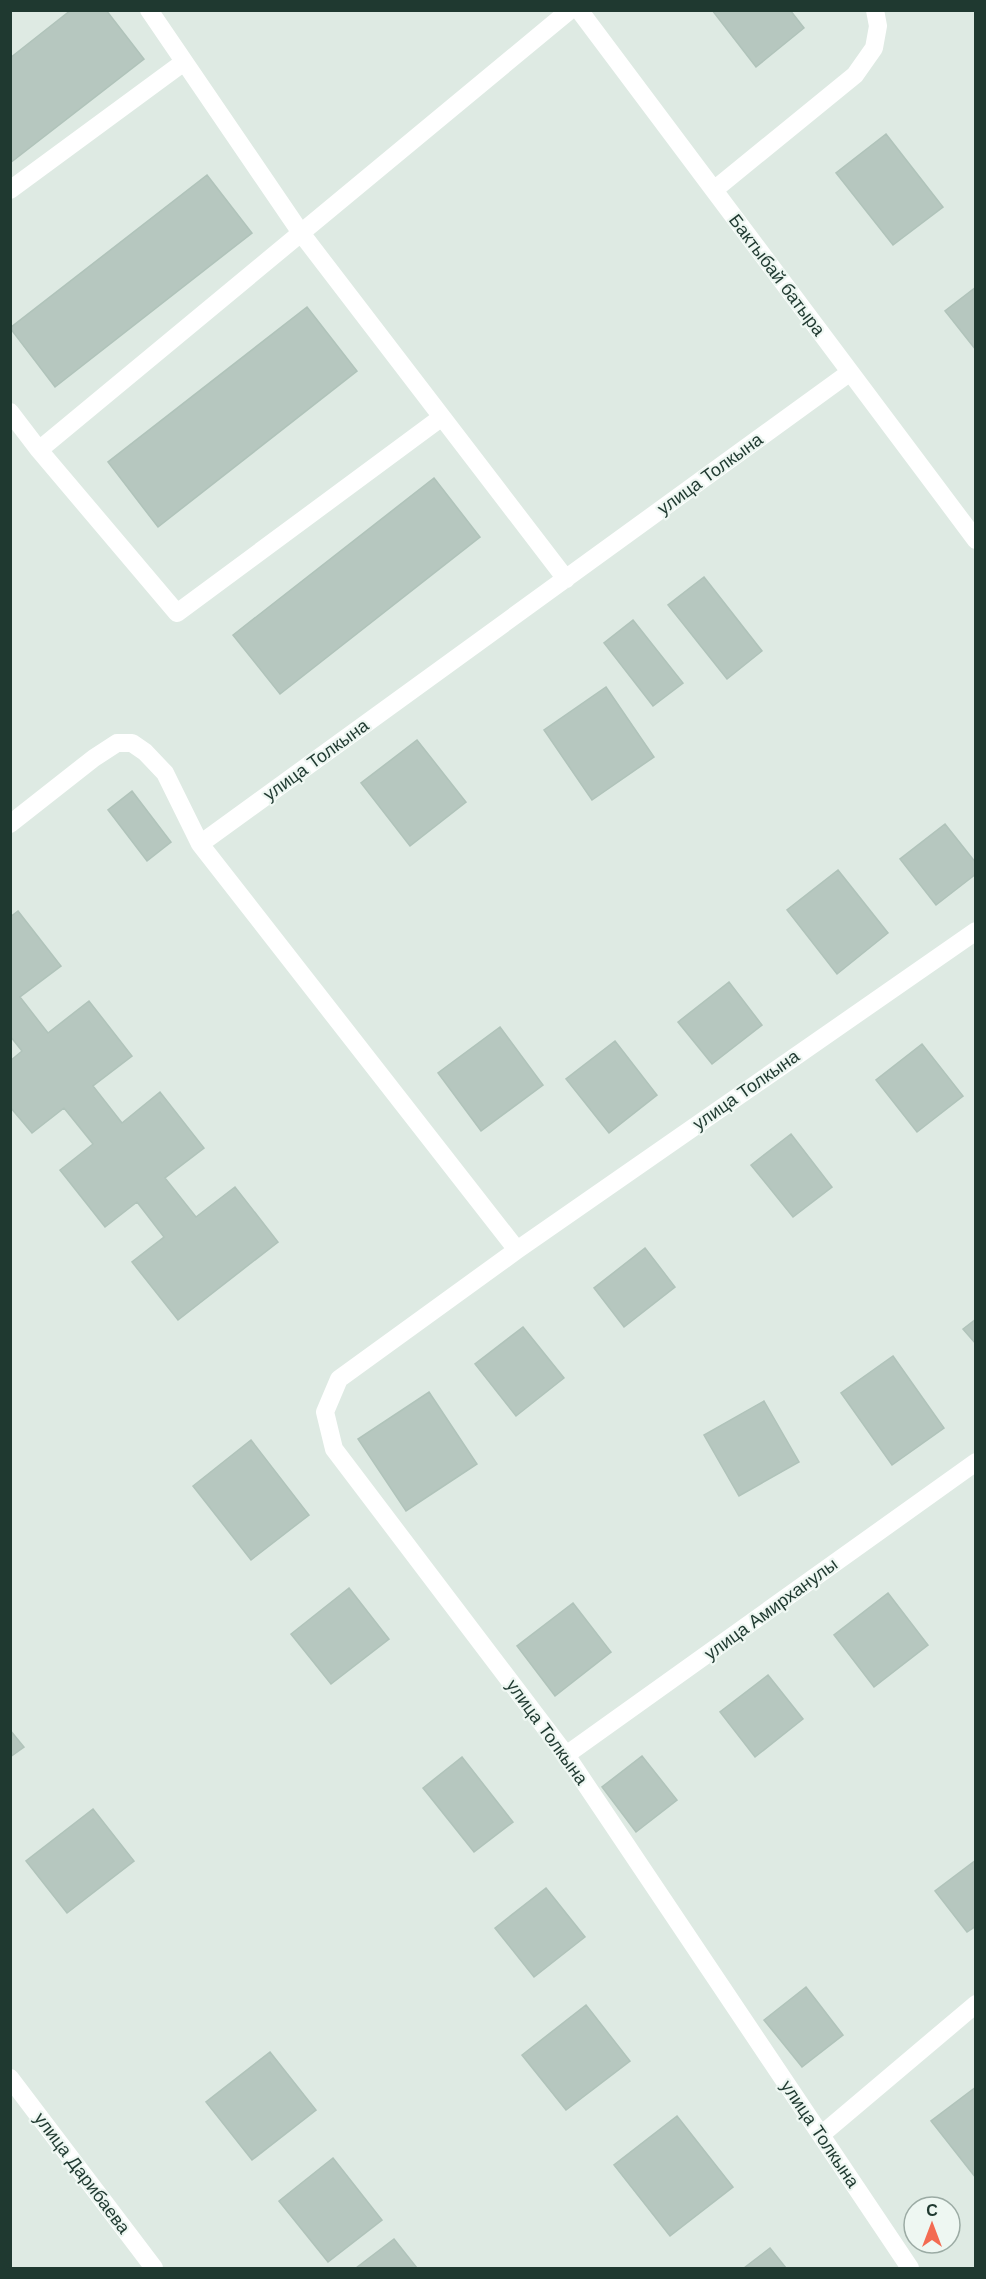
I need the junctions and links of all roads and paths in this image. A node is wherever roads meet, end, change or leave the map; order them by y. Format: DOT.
graph roads {
  1 [pos="148,10"];
  2 [pos="570,10"];
  3 [pos="579,10"];
  4 [pos="874,10"];
  5 [pos="184,62"];
  6 [pos="10,190"];
  7 [pos="714,190"];
  8 [pos="301,233"];
  9 [pos="849,373"];
  10 [pos="10,412"];
  11 [pos="442,417"];
  12 [pos="39,450"];
  13 [pos="975,540"];
  14 [pos="566,579"];
  15 [pos="10,824"];
  16 [pos="200,844"];
  17 [pos="975,931"];
  18 [pos="517,1250"];
  19 [pos="975,1462"];
  20 [pos="566,1755"];
  21 [pos="975,2004"];
  22 [pos="10,2078"];
  23 [pos="821,2135"];
  24 [pos="154,2268"];
  25 [pos="910,2268"];
  1 -- 5 [label="street"];
  2 -- 8 [label="street"];
  3 -- 7 [label="street, Бактыбай батыра"];
  4 -- 7 [label="street"];
  5 -- 6 [label="street"];
  5 -- 8 [label="street"];
  7 -- 9 [label="street, Бактыбай батыра"];
  8 -- 11 [label="street"];
  8 -- 12 [label="street"];
  9 -- 13 [label="street, Бактыбай батыра"];
  9 -- 14 [label="street, улица Толкына"];
  10 -- 12 [label="street"];
  11 -- 12 [label="street"];
  11 -- 14 [label="street"];
  14 -- 16 [label="street, улица Толкына"];
  15 -- 16 [label="street"];
  16 -- 18 [label="street"];
  17 -- 18 [label="street, улица Толкына"];
  18 -- 20 [label="street, улица Толкына"];
  19 -- 20 [label="street, улица Амирханулы"];
  20 -- 23 [label="street, улица Толкына"];
  21 -- 23 [label="street"];
  22 -- 24 [label="street, улица Дарибаева"];
  23 -- 25 [label="street, улица Толкына"];
}
